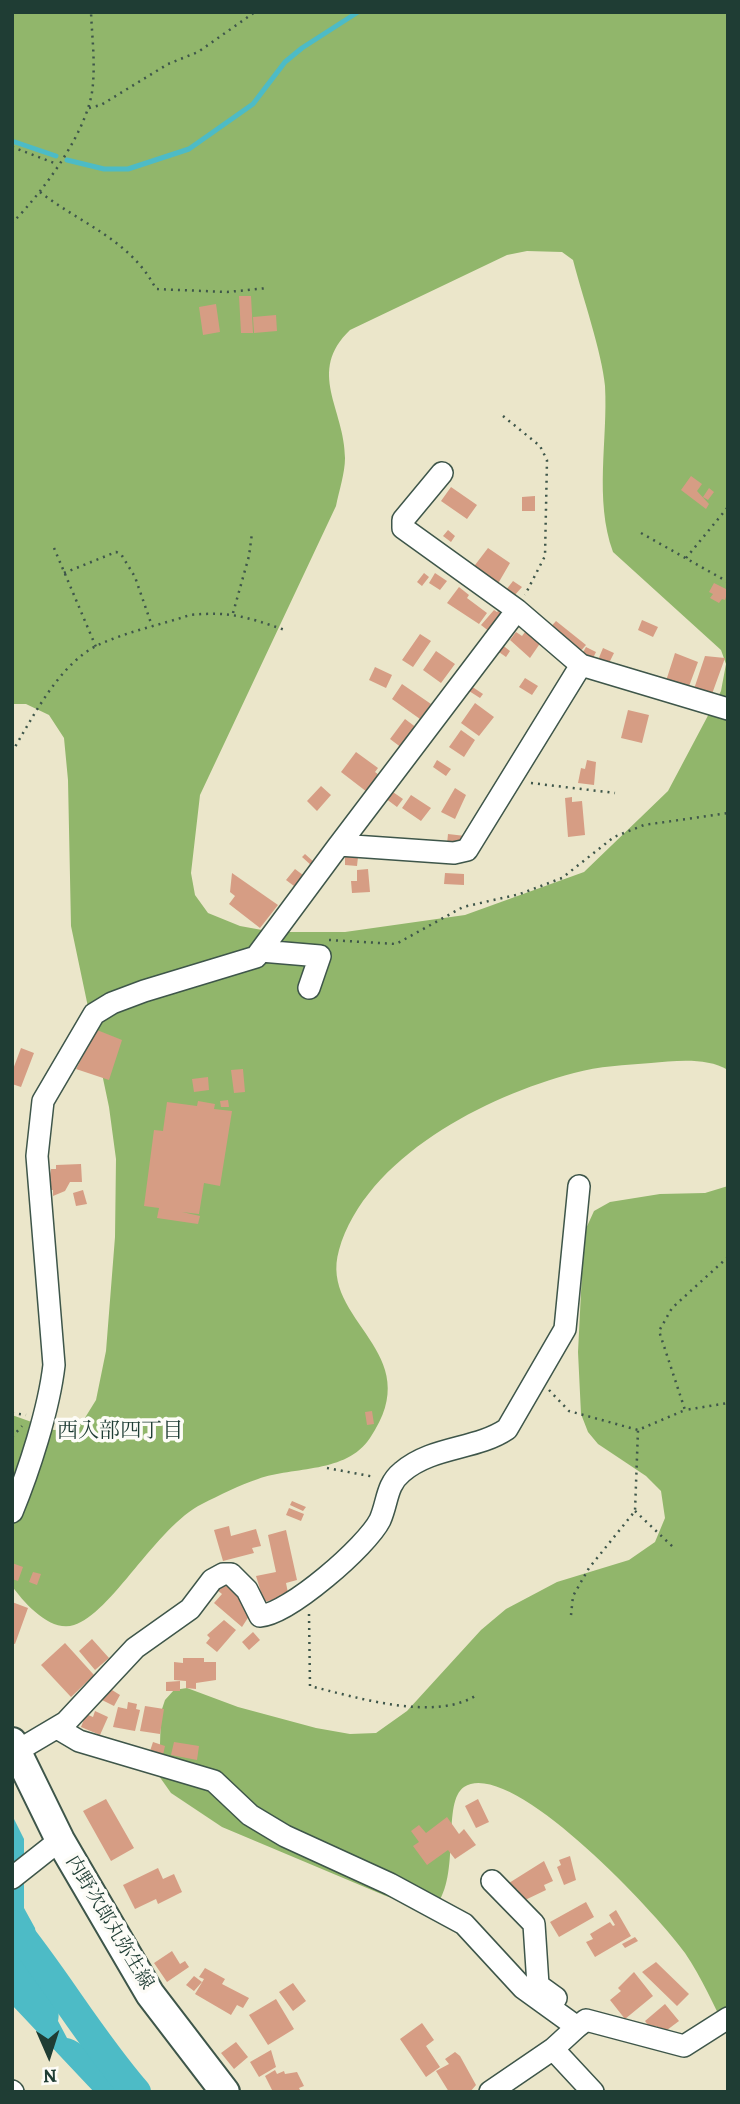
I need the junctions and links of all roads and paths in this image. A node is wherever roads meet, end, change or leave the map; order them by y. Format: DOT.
graph roads {
  1 [pos="91,12"];
  2 [pos="256,12"];
  3 [pos="89,108"];
  4 [pos="12,147"];
  5 [pos="57,164"];
  6 [pos="40,192"];
  7 [pos="12,223"];
  8 [pos="268,288"];
  9 [pos="503,416"];
  10 [pos="442,473"];
  11 [pos="728,507"];
  12 [pos="252,533"];
  13 [pos="641,533"];
  14 [pos="54,548"];
  15 [pos="686,558"];
  16 [pos="64,573"];
  17 [pos="728,582"];
  18 [pos="517,610"];
  19 [pos="233,613"];
  20 [pos="153,627"];
  21 [pos="285,629"];
  22 [pos="96,647"];
  23 [pos="581,665"];
  24 [pos="728,709"];
  25 [pos="12,752"];
  26 [pos="509,780"];
  27 [pos="615,793"];
  28 [pos="728,813"];
  29 [pos="339,845"];
  30 [pos="324,940"];
  31 [pos="261,951"];
  32 [pos="309,988"];
  33 [pos="579,1186"];
  34 [pos="728,1257"];
  35 [pos="537,1378"];
  36 [pos="728,1404"];
  37 [pos="685,1410"];
  38 [pos="638,1430"];
  39 [pos="327,1468"];
  40 [pos="391,1483"];
  41 [pos="635,1511"];
  42 [pos="12,1512"];
  43 [pos="673,1546"];
  44 [pos="299,1597"];
  45 [pos="571,1615"];
  46 [pos="478,1694"];
  47 [pos="57,1728"];
  48 [pos="15,1746"];
  49 [pos="55,1844"];
  50 [pos="12,1878"];
  51 [pos="492,1881"];
  52 [pos="728,2018"];
  53 [pos="582,2023"];
  54 [pos="553,2049"];
  55 [pos="225,2092"];
  56 [pos="489,2092"];
  57 [pos="593,2092"];
  1 -- 3 [label="path"];
  2 -- 3 [label="path"];
  3 -- 5 [label="path"];
  4 -- 5 [label="path"];
  5 -- 6 [label="path"];
  6 -- 7 [label="path"];
  6 -- 8 [label="path"];
  9 -- 18 [label="path"];
  10 -- 18 [label="street"];
  11 -- 15 [label="path"];
  12 -- 19 [label="path"];
  13 -- 15 [label="path"];
  14 -- 16 [label="path"];
  15 -- 17 [label="path"];
  16 -- 20 [label="path"];
  16 -- 22 [label="path"];
  18 -- 23 [label="street"];
  18 -- 29 [label="street"];
  19 -- 20 [label="path"];
  19 -- 21 [label="path"];
  20 -- 22 [label="path"];
  22 -- 25 [label="path"];
  23 -- 24 [label="street"];
  23 -- 26 [label="street"];
  26 -- 27 [label="path"];
  26 -- 29 [label="street"];
  28 -- 30 [label="path"];
  29 -- 31 [label="street"];
  31 -- 32 [label="street"];
  31 -- 42 [label="street"];
  33 -- 35 [label="street"];
  34 -- 37 [label="path"];
  35 -- 38 [label="path"];
  35 -- 40 [label="street"];
  36 -- 37 [label="path"];
  37 -- 38 [label="path"];
  38 -- 41 [label="path"];
  39 -- 40 [label="path"];
  40 -- 44 [label="street"];
  41 -- 43 [label="path"];
  41 -- 45 [label="path"];
  44 -- 46 [label="path"];
  44 -- 47 [label="street"];
  47 -- 48 [label="street"];
  47 -- 53 [label="street"];
  48 -- 49 [label="main road, 内野次郎丸弥生線"];
  49 -- 50 [label="street"];
  49 -- 55 [label="main road, 内野次郎丸弥生線"];
  51 -- 53 [label="street"];
  52 -- 53 [label="street"];
  53 -- 54 [label="street"];
  54 -- 56 [label="street"];
  54 -- 57 [label="street"];
}
